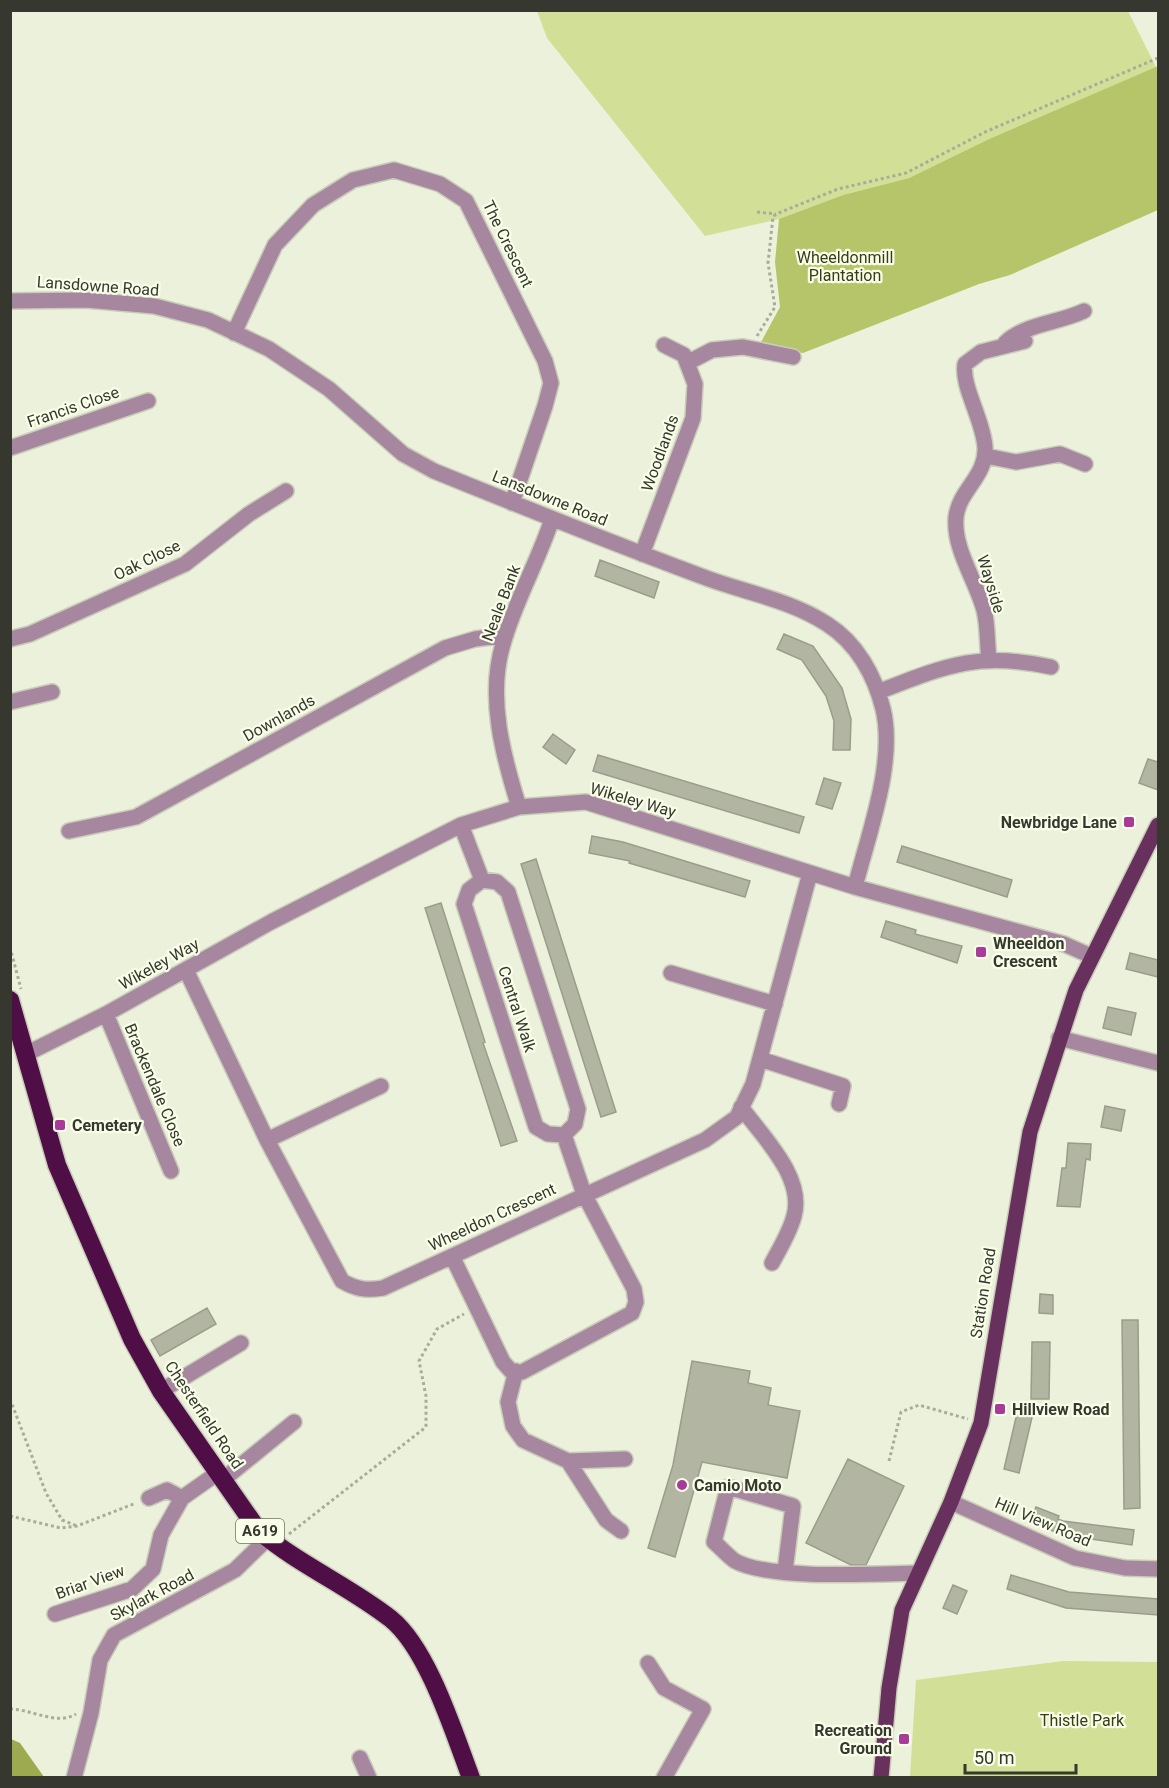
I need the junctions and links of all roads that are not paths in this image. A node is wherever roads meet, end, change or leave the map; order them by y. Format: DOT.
graph roads {
  1 [pos="10,301"];
  2 [pos="1084,311"];
  3 [pos="234,333"];
  4 [pos="1025,341"];
  5 [pos="1004,344"];
  6 [pos="664,345"];
  7 [pos="793,357"];
  8 [pos="687,363"];
  9 [pos="148,401"];
  10 [pos="10,448"];
  11 [pos="986,456"];
  12 [pos="1085,464"];
  13 [pos="286,492"];
  14 [pos="512,503"];
  15 [pos="552,519"];
  16 [pos="642,554"];
  17 [pos="506,635"];
  18 [pos="10,639"];
  19 [pos="989,660"];
  20 [pos="1051,667"];
  21 [pos="52,692"];
  22 [pos="878,692"];
  23 [pos="10,702"];
  24 [pos="519,807"];
  25 [pos="461,825"];
  26 [pos="1158,825"];
  27 [pos="69,831"];
  28 [pos="810,873"];
  29 [pos="482,880"];
  30 [pos="855,887"];
  31 [pos="1091,956"];
  32 [pos="186,970"];
  33 [pos="670,973"];
  34 [pos="10,1000"];
  35 [pos="775,1004"];
  36 [pos="106,1014"];
  37 [pos="1059,1038"];
  38 [pos="26,1054"];
  39 [pos="760,1059"];
  40 [pos="1158,1063"];
  41 [pos="381,1086"];
  42 [pos="839,1104"];
  43 [pos="741,1107"];
  44 [pos="564,1135"];
  45 [pos="267,1140"];
  46 [pos="171,1171"];
  47 [pos="584,1194"];
  48 [pos="452,1256"];
  49 [pos="772,1263"];
  50 [pos="241,1343"];
  51 [pos="516,1371"];
  52 [pos="161,1391"];
  53 [pos="294,1422"];
  54 [pos="625,1459"];
  55 [pos="568,1461"];
  56 [pos="221,1475"];
  57 [pos="149,1498"];
  58 [pos="182,1498"];
  59 [pos="951,1502"];
  60 [pos="621,1531"];
  61 [pos="272,1542"];
  62 [pos="1158,1569"];
  63 [pos="785,1571"];
  64 [pos="917,1573"];
  65 [pos="55,1614"];
  66 [pos="648,1663"];
  67 [pos="360,1758"];
  68 [pos="74,1778"];
  69 [pos="369,1778"];
  70 [pos="471,1778"];
  71 [pos="664,1778"];
  72 [pos="881,1778"];
  1 -- 3 [label="street, Lansdowne Road"];
  2 -- 5 [label="street"];
  3 -- 14 [label="street, Lansdowne Road"];
  3 -- 14 [label="street, The Crescent"];
  4 -- 5 [label="street"];
  5 -- 11 [label="street"];
  6 -- 8 [label="street"];
  7 -- 8 [label="street"];
  8 -- 16 [label="street, Woodlands"];
  9 -- 10 [label="street, Francis Close"];
  11 -- 12 [label="street"];
  11 -- 19 [label="street, Wayside"];
  13 -- 18 [label="street, Oak Close"];
  14 -- 15 [label="street, Lansdowne Road"];
  15 -- 16 [label="street, Lansdowne Road"];
  15 -- 17 [label="street, Neale Bank"];
  16 -- 22 [label="street, Lansdowne Road"];
  17 -- 24 [label="street, Neale Bank"];
  17 -- 27 [label="street, Downlands"];
  19 -- 20 [label="street"];
  19 -- 22 [label="street"];
  21 -- 23 [label="street"];
  22 -- 30 [label="street, Lansdowne Road"];
  24 -- 25 [label="street, Wikeley Way"];
  24 -- 28 [label="street, Wikeley Way"];
  25 -- 29 [label="street"];
  25 -- 32 [label="street, Wikeley Way"];
  26 -- 31 [label="main road, Station Road"];
  28 -- 30 [label="street, Wikeley Way"];
  28 -- 35 [label="street, Wheeldon Crescent"];
  29 -- 44 [label="street, Central Walk"];
  29 -- 44 [label="street, Central Walk"];
  30 -- 31 [label="street, Wikeley Way"];
  31 -- 37 [label="main road, Station Road"];
  32 -- 36 [label="street, Wikeley Way"];
  32 -- 45 [label="street, Wheeldon Crescent"];
  33 -- 35 [label="street"];
  34 -- 38 [label="highway, Chesterfield Road / A619"];
  35 -- 39 [label="street, Wheeldon Crescent"];
  36 -- 38 [label="street, Wikeley Way"];
  36 -- 46 [label="street, Brackendale Close"];
  37 -- 40 [label="street"];
  37 -- 59 [label="main road, Station Road"];
  38 -- 52 [label="highway, Chesterfield Road / A619"];
  39 -- 42 [label="street"];
  39 -- 43 [label="street, Wheeldon Crescent"];
  41 -- 45 [label="street"];
  43 -- 47 [label="street, Wheeldon Crescent"];
  43 -- 49 [label="street"];
  44 -- 47 [label="street"];
  45 -- 48 [label="street, Wheeldon Crescent"];
  47 -- 48 [label="street, Wheeldon Crescent"];
  47 -- 51 [label="street"];
  48 -- 51 [label="street"];
  50 -- 52 [label="street"];
  51 -- 55 [label="street"];
  52 -- 56 [label="highway, Chesterfield Road / A619"];
  53 -- 56 [label="street, Briar View"];
  54 -- 55 [label="street"];
  55 -- 60 [label="street"];
  56 -- 58 [label="street, Briar View"];
  56 -- 61 [label="highway, Chesterfield Road / A619"];
  57 -- 58 [label="street"];
  58 -- 65 [label="street, Briar View"];
  59 -- 62 [label="street, Hill View Road"];
  59 -- 64 [label="main road, Station Road"];
  61 -- 68 [label="street, Skylark Road"];
  61 -- 70 [label="highway, Chesterfield Road / A619"];
  63 -- 63 [label="street"];
  63 -- 64 [label="street"];
  64 -- 72 [label="main road, Station Road"];
  66 -- 71 [label="street"];
  67 -- 69 [label="street"];
}
